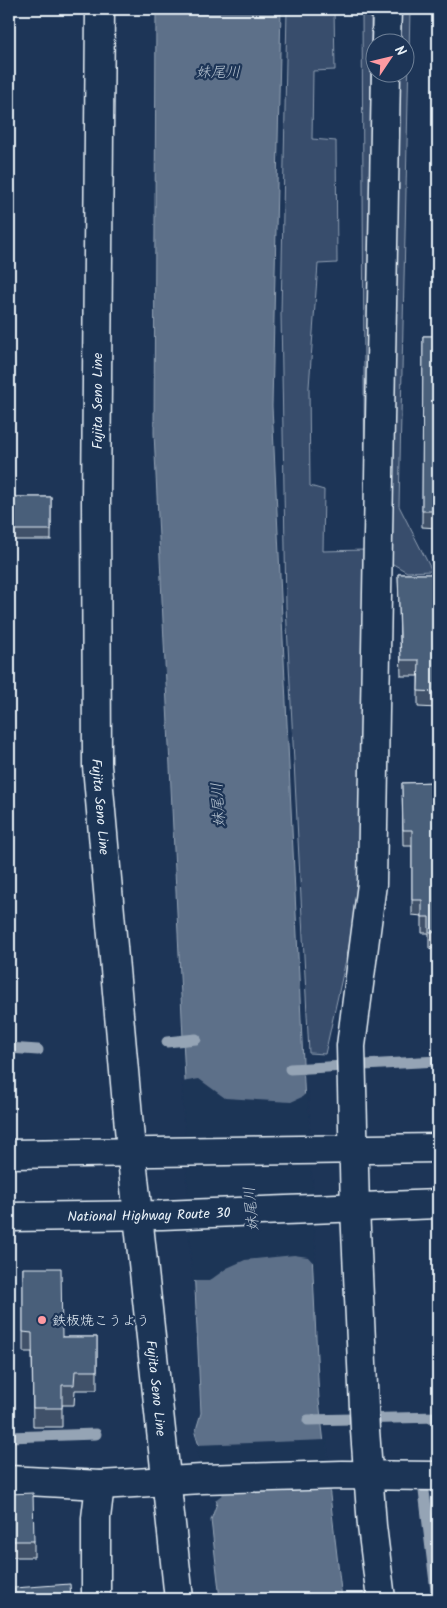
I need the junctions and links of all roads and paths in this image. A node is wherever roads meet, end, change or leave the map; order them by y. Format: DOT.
graph roads {
  1 [pos="100,9"];
  2 [pos="387,9"];
  3 [pos="386,32"];
  4 [pos="386,82"];
  5 [pos="340,1148"];
  6 [pos="438,1148"];
  7 [pos="143,1150"];
  8 [pos="9,1154"];
  9 [pos="438,1204"];
  10 [pos="355,1208"];
  11 [pos="150,1215"];
  12 [pos="9,1217"];
  13 [pos="355,1475"];
  14 [pos="438,1476"];
  15 [pos="9,1480"];
  16 [pos="167,1480"];
  17 [pos="100,1485"];
  18 [pos="96,1599"];
  19 [pos="179,1599"];
  20 [pos="381,1599"];
  1 -- 7 [label="main road, Fujita Seno Line"];
  2 -- 3 [label="main road"];
  4 -- 5 [label="main road"];
  5 -- 6 [label="main road"];
  5 -- 7 [label="main road"];
  5 -- 10 [label="main road"];
  7 -- 8 [label="main road"];
  7 -- 11 [label="main road, Fujita Seno Line"];
  9 -- 10 [label="main road, National Highway Route 30"];
  10 -- 11 [label="main road, National Highway Route 30"];
  10 -- 13 [label="main road"];
  11 -- 12 [label="main road, National Highway Route 30"];
  11 -- 16 [label="main road, Fujita Seno Line"];
  13 -- 14 [label="main road"];
  13 -- 16 [label="main road"];
  13 -- 20 [label="main road"];
  15 -- 17 [label="main road"];
  16 -- 17 [label="main road"];
  16 -- 19 [label="main road, Fujita Seno Line"];
  17 -- 18 [label="main road"];
}
